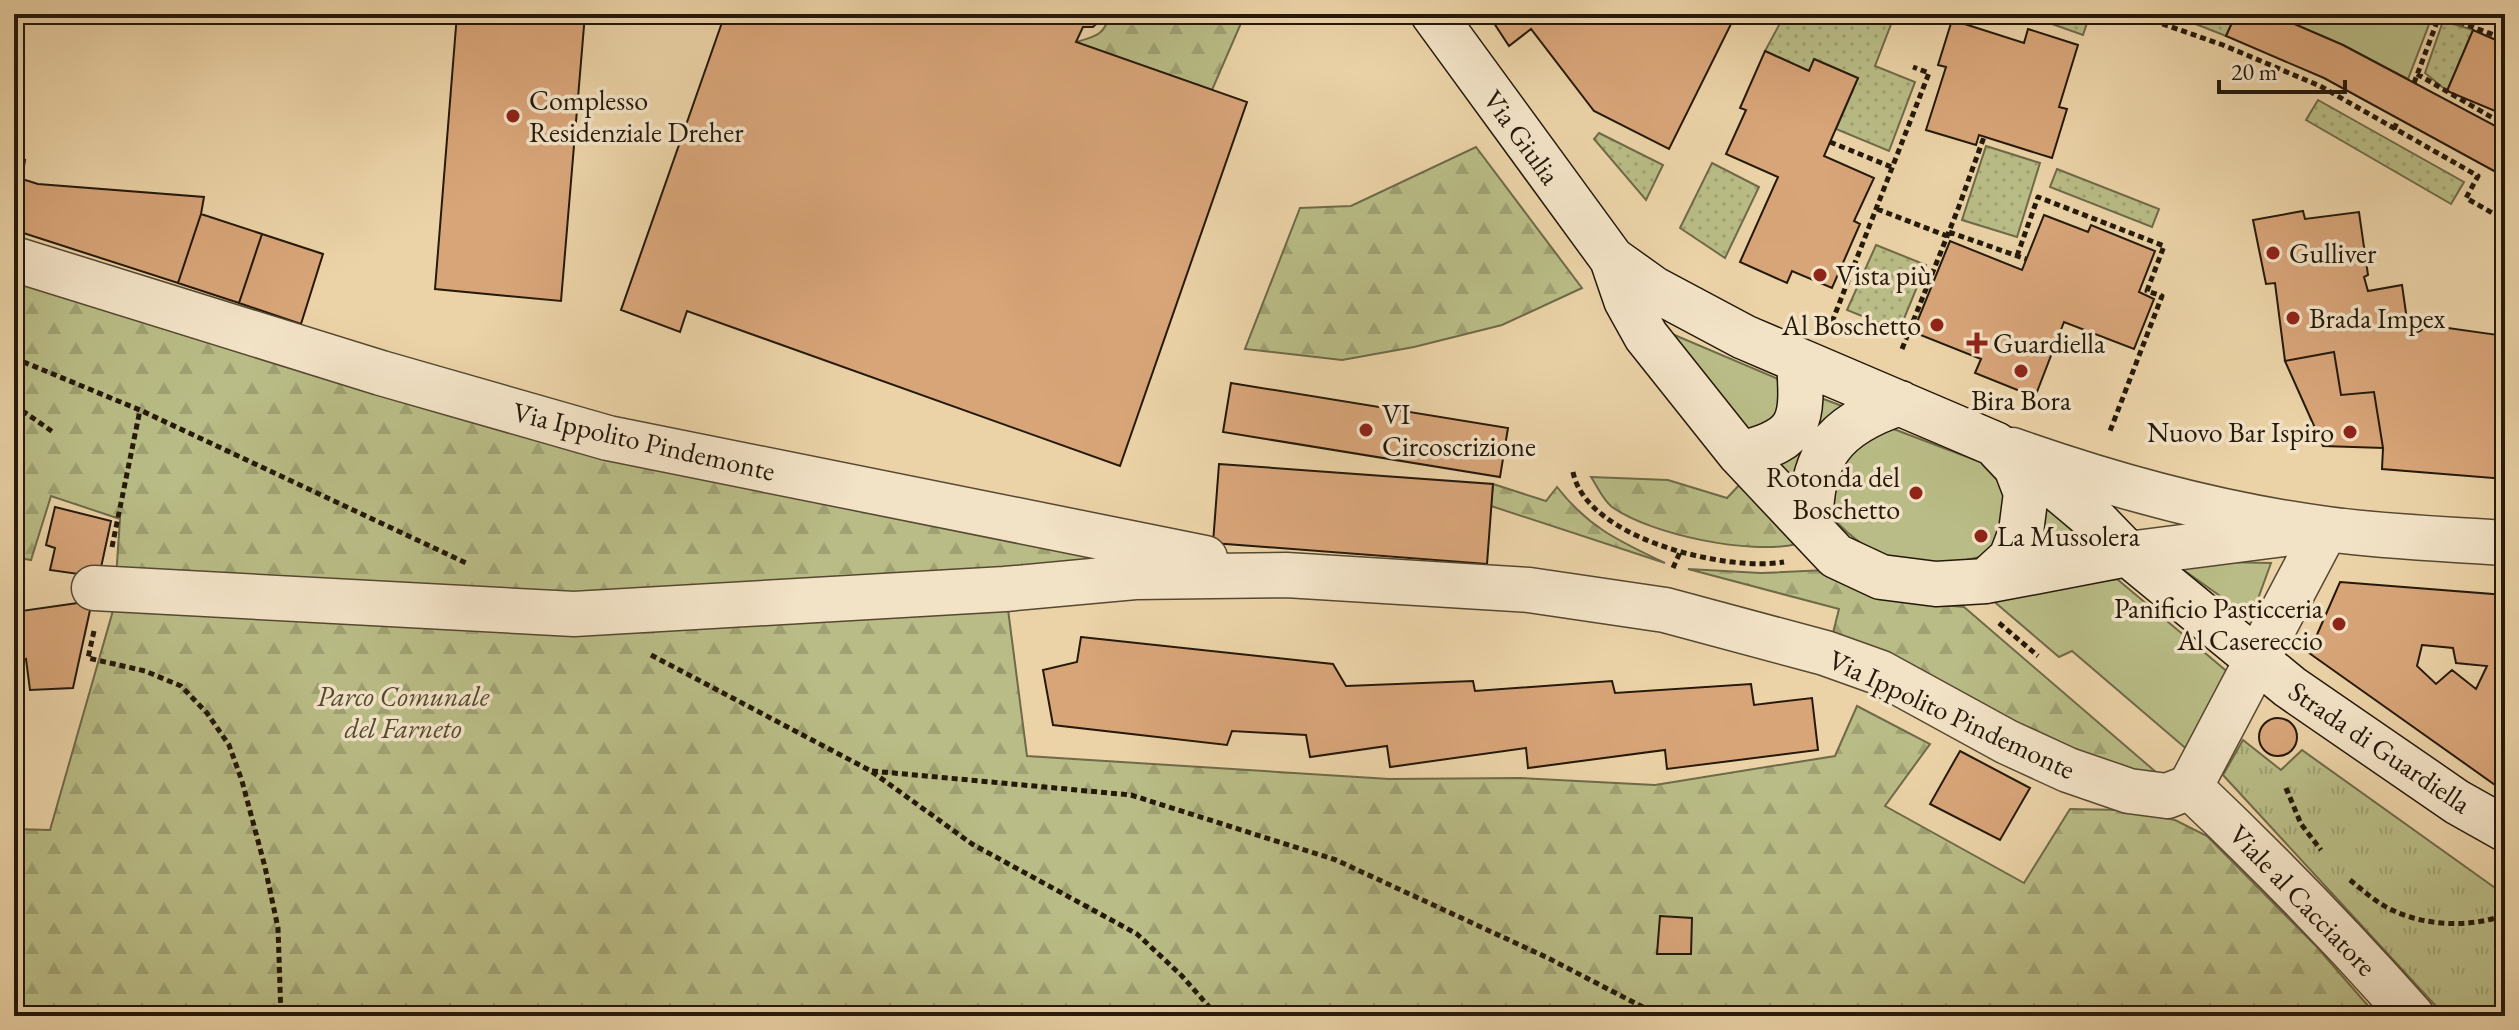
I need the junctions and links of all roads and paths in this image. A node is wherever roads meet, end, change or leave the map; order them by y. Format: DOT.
graph roads {
  1 [pos="1433,14"];
  2 [pos="2134,14"];
  3 [pos="2440,14"];
  4 [pos="2505,39"];
  5 [pos="1913,67"];
  6 [pos="2417,74"];
  7 [pos="2414,83"];
  8 [pos="2398,120"];
  9 [pos="2505,125"];
  10 [pos="2394,129"];
  11 [pos="1984,137"];
  12 [pos="1830,142"];
  13 [pos="1894,168"];
  14 [pos="1877,209"];
  15 [pos="2505,216"];
  16 [pos="1948,234"];
  17 [pos="2017,256"];
  18 [pos="14,259"];
  19 [pos="1612,259"];
  20 [pos="2026,259"];
  21 [pos="1832,322"];
  22 [pos="1902,349"];
  23 [pos="14,358"];
  24 [pos="1799,361"];
  25 [pos="1900,403"];
  26 [pos="14,405"];
  27 [pos="2110,431"];
  28 [pos="53,432"];
  29 [pos="1995,444"];
  30 [pos="1740,454"];
  31 [pos="1573,472"];
  32 [pos="2326,529"];
  33 [pos="2505,543"];
  34 [pos="1801,544"];
  35 [pos="1681,550"];
  36 [pos="2128,554"];
  37 [pos="473,567"];
  38 [pos="1673,568"];
  39 [pos="1286,575"];
  40 [pos="94,588"];
  41 [pos="1988,598"];
  42 [pos="645,651"];
  43 [pos="2038,656"];
  44 [pos="2257,661"];
  45 [pos="145,671"];
  46 [pos="871,771"];
  47 [pos="2190,787"];
  48 [pos="2286,788"];
  49 [pos="2505,829"];
  50 [pos="2329,859"];
  51 [pos="2346,877"];
  52 [pos="2505,915"];
  53 [pos="281,1016"];
  54 [pos="1225,1016"];
  55 [pos="1660,1016"];
  56 [pos="2412,1016"];
  1 -- 19 [label="street, Via Giulia"];
  2 -- 10 [label="path"];
  3 -- 4 [label="path"];
  3 -- 6 [label="path"];
  5 -- 13 [label="path"];
  6 -- 7 [label="path"];
  6 -- 9 [label="path"];
  8 -- 10 [label="path"];
  10 -- 15 [label="path"];
  11 -- 16 [label="path"];
  12 -- 13 [label="path"];
  13 -- 14 [label="path"];
  14 -- 16 [label="path"];
  14 -- 21 [label="path"];
  16 -- 17 [label="path"];
  16 -- 22 [label="path"];
  17 -- 20 [label="path"];
  17 -- 27 [label="path"];
  18 -- 39 [label="street, Via Ippolito Pindemonte"];
  19 -- 24 [label="street"];
  19 -- 30 [label="street"];
  23 -- 37 [label="path"];
  24 -- 25 [label="street"];
  24 -- 30 [label="street"];
  25 -- 29 [label="street"];
  25 -- 34 [label="street"];
  26 -- 28 [label="path"];
  29 -- 32 [label="street"];
  29 -- 36 [label="street"];
  29 -- 41 [label="street"];
  30 -- 34 [label="street"];
  31 -- 35 [label="path"];
  32 -- 33 [label="street"];
  32 -- 36 [label="street"];
  32 -- 44 [label="street"];
  34 -- 35 [label="path"];
  34 -- 41 [label="street"];
  35 -- 38 [label="path"];
  36 -- 41 [label="street"];
  36 -- 44 [label="street"];
  39 -- 40 [label="street, Via Ippolito Pindemonte"];
  39 -- 47 [label="street, Via Ippolito Pindemonte"];
  41 -- 43 [label="path"];
  42 -- 46 [label="path"];
  44 -- 47 [label="street"];
  44 -- 49 [label="street, Strada di Guardiella"];
  45 -- 53 [label="path"];
  46 -- 54 [label="path"];
  46 -- 55 [label="path"];
  47 -- 56 [label="street, Viale al Cacciatore"];
  48 -- 50 [label="path"];
  51 -- 52 [label="path"];
}
